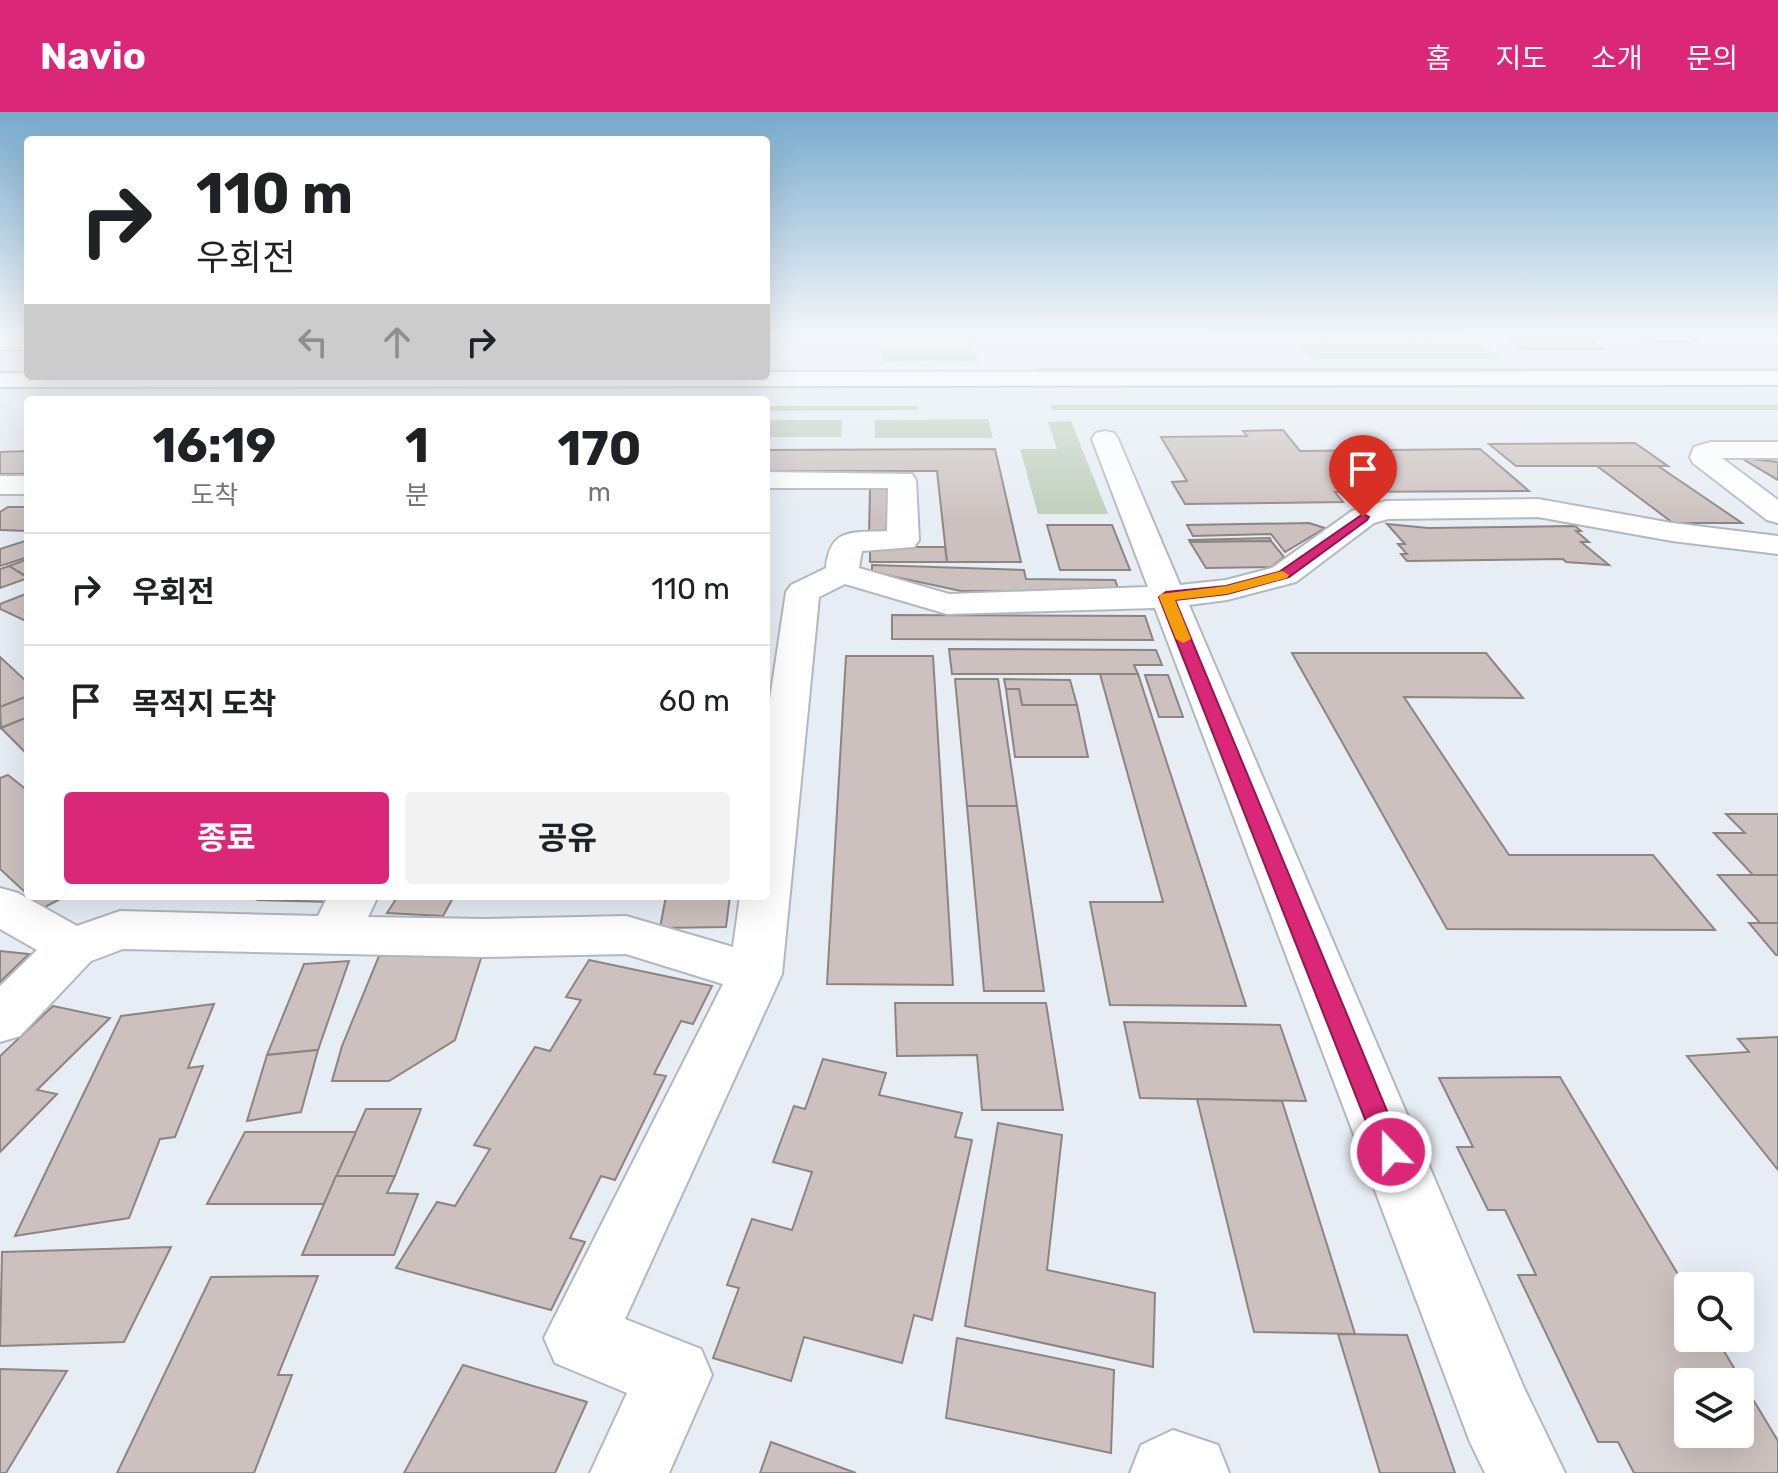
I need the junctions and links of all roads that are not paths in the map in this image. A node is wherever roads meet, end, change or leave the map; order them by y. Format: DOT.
graph roads {
  1 [pos="1778,397"];
  2 [pos="770,399"];
  3 [pos="0,401"];
  4 [pos="24,401"];
  5 [pos="1105,439"];
  6 [pos="1778,450"];
  7 [pos="770,480"];
  8 [pos="0,485"];
  9 [pos="24,485"];
  10 [pos="1778,514"];
  11 [pos="1778,545"];
  12 [pos="842,573"];
  13 [pos="1166,597"];
  14 [pos="770,856"];
  15 [pos="764,900"];
  16 [pos="0,906"];
  17 [pos="343,916"];
  18 [pos="112,924"];
  19 [pos="755,974"];
  20 [pos="0,1020"];
  21 [pos="629,1473"];
  22 [pos="1169,1473"];
  23 [pos="1190,1473"];
  24 [pos="1526,1473"];
  1 -- 2 [label="street"];
  3 -- 4 [label="street"];
  5 -- 13 [label="street"];
  6 -- 10 [label="street"];
  7 -- 12 [label="street"];
  8 -- 9 [label="street"];
  11 -- 13 [label="street"];
  12 -- 13 [label="street"];
  12 -- 14 [label="street"];
  13 -- 24 [label="street"];
  15 -- 19 [label="street"];
  16 -- 18 [label="street"];
  17 -- 18 [label="street"];
  17 -- 19 [label="street"];
  18 -- 20 [label="street"];
  19 -- 21 [label="street"];
  22 -- 23 [label="street"];
}
